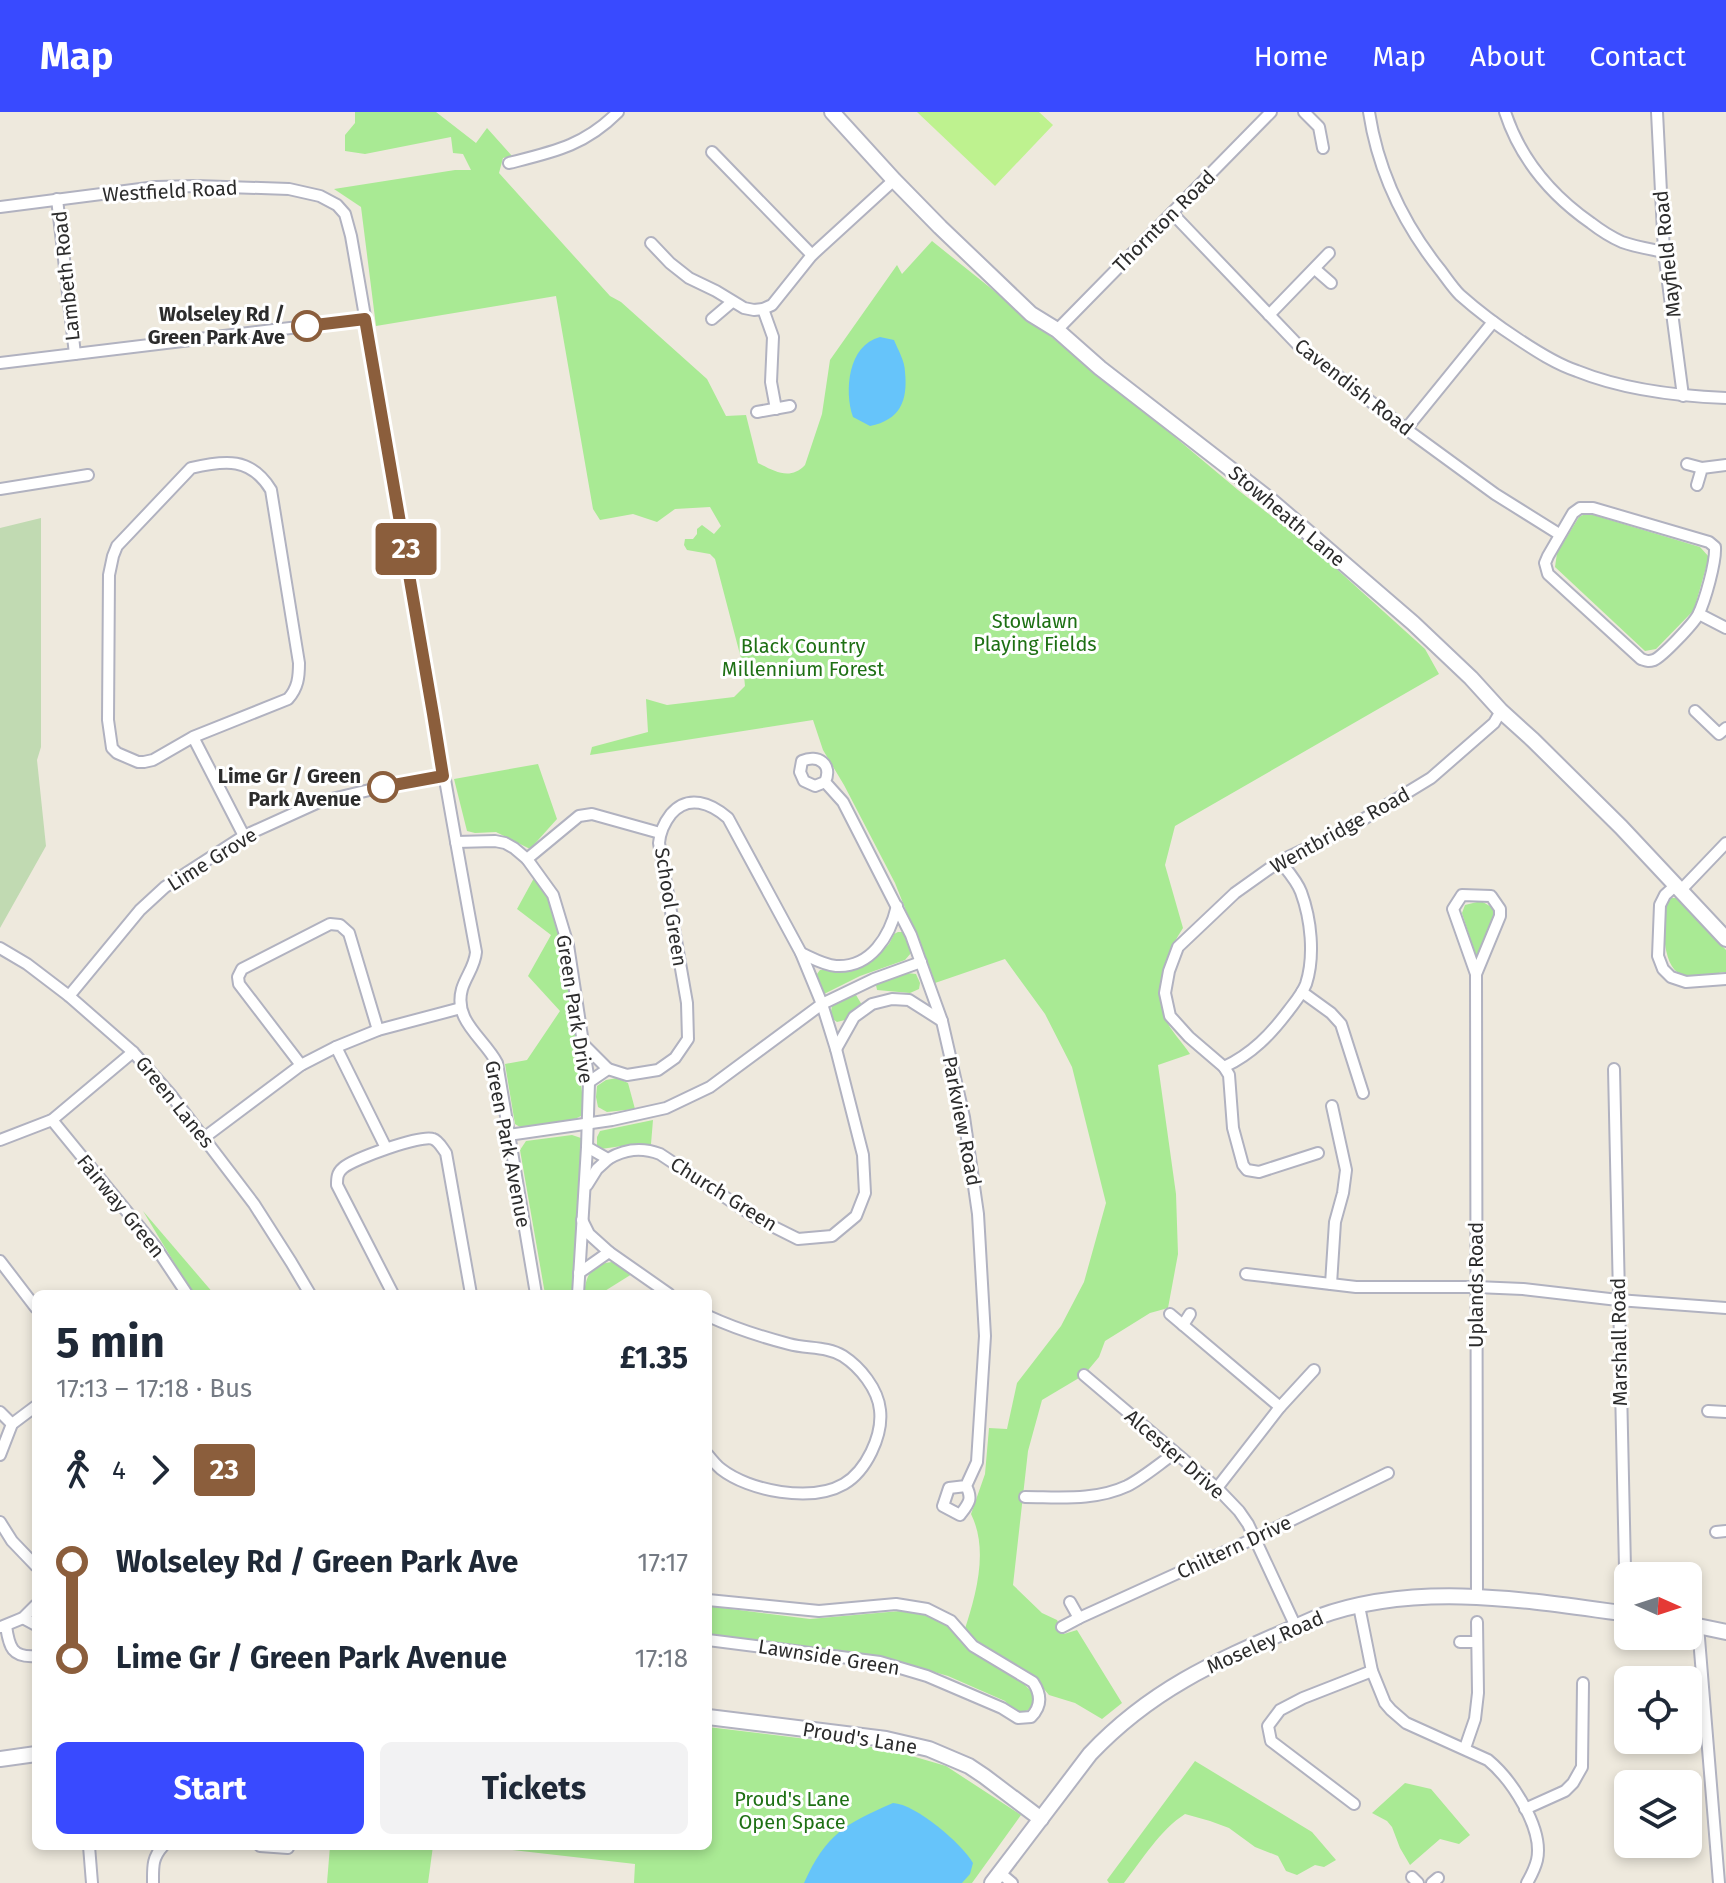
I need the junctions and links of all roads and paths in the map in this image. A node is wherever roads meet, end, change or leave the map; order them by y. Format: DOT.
graph roads {
  1 [pos="618,112"];
  2 [pos="832,112"];
  3 [pos="1271,112"];
  4 [pos="1304,112"];
  5 [pos="1369,112"];
  6 [pos="1505,112"];
  7 [pos="1657,112"];
  8 [pos="1323,148"];
  9 [pos="712,152"];
  10 [pos="509,163"];
  11 [pos="894,180"];
  12 [pos="57,199"];
  13 [pos="0,207"];
  14 [pos="1172,213"];
  15 [pos="651,243"];
  16 [pos="1664,252"];
  17 [pos="1329,253"];
  18 [pos="812,255"];
  19 [pos="1315,269"];
  20 [pos="1331,283"];
  21 [pos="732,302"];
  22 [pos="763,309"];
  23 [pos="1269,315"];
  24 [pos="365,319"];
  25 [pos="712,319"];
  26 [pos="1493,322"];
  27 [pos="1057,330"];
  28 [pos="75,354"];
  29 [pos="0,363"];
  30 [pos="1683,396"];
  31 [pos="1726,398"];
  32 [pos="790,406"];
  33 [pos="776,409"];
  34 [pos="757,412"];
  35 [pos="1406,429"];
  36 [pos="1687,464"];
  37 [pos="1726,465"];
  38 [pos="1702,468"];
  39 [pos="88,475"];
  40 [pos="1697,485"];
  41 [pos="0,489"];
  42 [pos="1559,534"];
  43 [pos="1699,614"];
  44 [pos="1726,628"];
  45 [pos="1501,711"];
  46 [pos="1695,711"];
  47 [pos="1726,728"];
  48 [pos="193,737"];
  49 [pos="443,776"];
  50 [pos="825,782"];
  51 [pos="660,833"];
  52 [pos="244,836"];
  53 [pos="456,842"];
  54 [pos="1726,843"];
  55 [pos="527,859"];
  56 [pos="1280,861"];
  57 [pos="1678,887"];
  58 [pos="897,906"];
  59 [pos="1726,939"];
  60 [pos="0,948"];
  61 [pos="801,953"];
  62 [pos="921,962"];
  63 [pos="1476,974"];
  64 [pos="1726,979"];
  65 [pos="1302,992"];
  66 [pos="69,996"];
  67 [pos="822,1004"];
  68 [pos="461,1008"];
  69 [pos="942,1021"];
  70 [pos="378,1030"];
  71 [pos="583,1044"];
  72 [pos="336,1047"];
  73 [pos="836,1049"];
  74 [pos="133,1052"];
  75 [pos="301,1065"];
  76 [pos="1224,1067"];
  77 [pos="608,1069"];
  78 [pos="1614,1069"];
  79 [pos="589,1082"];
  80 [pos="1363,1093"];
  81 [pos="1332,1106"];
  82 [pos="52,1120"];
  83 [pos="588,1124"];
  84 [pos="508,1135"];
  85 [pos="205,1137"];
  86 [pos="0,1140"];
  87 [pos="587,1147"];
  88 [pos="386,1148"];
  89 [pos="1318,1153"];
  90 [pos="608,1159"];
  91 [pos="584,1190"];
  92 [pos="582,1219"];
  93 [pos="609,1252"];
  94 [pos="0,1261"];
  95 [pos="579,1273"];
  96 [pos="1246,1274"];
  97 [pos="1331,1284"];
  98 [pos="1476,1287"];
  99 [pos="184,1290"];
  100 [pos="308,1290"];
  101 [pos="391,1290"];
  102 [pos="470,1290"];
  103 [pos="535,1290"];
  104 [pos="578,1290"];
  105 [pos="663,1290"];
  106 [pos="1618,1300"];
  107 [pos="32,1303"];
  108 [pos="1726,1308"];
  109 [pos="1170,1314"];
  110 [pos="1190,1314"];
  111 [pos="712,1318"];
  112 [pos="1183,1325"];
  113 [pos="1314,1370"];
  114 [pos="1084,1375"];
  115 [pos="1280,1407"];
  116 [pos="32,1409"];
  117 [pos="1708,1411"];
  118 [pos="0,1412"];
  119 [pos="1726,1412"];
  120 [pos="12,1424"];
  121 [pos="1175,1453"];
  122 [pos="0,1455"];
  123 [pos="712,1459"];
  124 [pos="1388,1473"];
  125 [pos="966,1486"];
  126 [pos="1217,1488"];
  127 [pos="1025,1497"];
  128 [pos="0,1522"];
  129 [pos="1255,1538"];
  130 [pos="1626,1562"];
  131 [pos="32,1563"];
  132 [pos="1477,1597"];
  133 [pos="712,1600"];
  134 [pos="1070,1602"];
  135 [pos="1359,1606"];
  136 [pos="32,1609"];
  137 [pos="1614,1613"];
  138 [pos="23,1618"];
  139 [pos="1079,1618"];
  140 [pos="1477,1622"];
  141 [pos="32,1623"];
  142 [pos="3,1627"];
  143 [pos="1062,1627"];
  144 [pos="1296,1627"];
  145 [pos="1702,1627"];
  146 [pos="1726,1632"];
  147 [pos="712,1641"];
  148 [pos="1460,1642"];
  149 [pos="1477,1642"];
  150 [pos="1696,1650"];
  151 [pos="32,1656"];
  152 [pos="1372,1671"];
  153 [pos="1583,1683"];
  154 [pos="712,1717"];
  155 [pos="1465,1748"];
  156 [pos="32,1755"];
  157 [pos="0,1759"];
  158 [pos="1712,1786"];
  159 [pos="1726,1788"];
  160 [pos="1354,1804"];
  161 [pos="1525,1809"];
  162 [pos="1041,1819"];
  163 [pos="89,1850"];
  164 [pos="160,1850"];
  165 [pos="996,1878"];
  166 [pos="92,1883"];
  167 [pos="153,1883"];
  168 [pos="1012,1883"];
  169 [pos="1527,1883"];
  170 [pos="1719,1883"];
  1 -- 10 [label="street"];
  2 -- 11 [label="street, Stowheath Lane"];
  3 -- 14 [label="street, Thornton Road"];
  4 -- 8 [label="street"];
  5 -- 26 [label="street"];
  6 -- 16 [label="street"];
  7 -- 16 [label="street, Mayfield Road"];
  9 -- 18 [label="street"];
  11 -- 18 [label="street"];
  11 -- 27 [label="street, Stowheath Lane"];
  12 -- 13 [label="street, Westfield Road"];
  12 -- 24 [label="street, Westfield Road"];
  12 -- 28 [label="street, Lambeth Road"];
  14 -- 23 [label="street, Cavendish Road"];
  14 -- 27 [label="street, Thornton Road"];
  15 -- 21 [label="street"];
  16 -- 30 [label="street, Mayfield Road"];
  17 -- 19 [label="street"];
  18 -- 22 [label="street"];
  19 -- 20 [label="street"];
  19 -- 23 [label="street"];
  21 -- 22 [label="street"];
  21 -- 25 [label="street"];
  22 -- 33 [label="street"];
  23 -- 35 [label="street, Cavendish Road"];
  24 -- 28 [label="street"];
  24 -- 49 [label="street"];
  26 -- 30 [label="street"];
  26 -- 35 [label="street"];
  27 -- 45 [label="street, Stowheath Lane"];
  28 -- 29 [label="street"];
  30 -- 31 [label="street"];
  32 -- 33 [label="street"];
  33 -- 34 [label="street"];
  35 -- 42 [label="street, Cavendish Road"];
  36 -- 38 [label="street"];
  37 -- 38 [label="street"];
  38 -- 40 [label="street"];
  39 -- 41 [label="street"];
  42 -- 43 [label="street"];
  42 -- 43 [label="street"];
  43 -- 44 [label="street"];
  45 -- 56 [label="street, Wentbridge Road"];
  45 -- 57 [label="street, Stowheath Lane"];
  46 -- 47 [label="street"];
  48 -- 48 [label="street"];
  48 -- 52 [label="street"];
  49 -- 52 [label="street, Lime Grove"];
  49 -- 53 [label="street"];
  50 -- 58 [label="street, Parkview Road"];
  51 -- 55 [label="street"];
  51 -- 61 [label="street, School Green"];
  51 -- 77 [label="street, School Green"];
  52 -- 66 [label="street, Lime Grove"];
  53 -- 55 [label="street, Green Park Drive"];
  53 -- 68 [label="street"];
  54 -- 57 [label="street"];
  55 -- 71 [label="street, Green Park Drive"];
  56 -- 65 [label="street"];
  56 -- 76 [label="street, Wentbridge Road"];
  57 -- 59 [label="street, Stowheath Lane"];
  57 -- 64 [label="street"];
  58 -- 61 [label="street"];
  58 -- 62 [label="street, Parkview Road"];
  60 -- 66 [label="street, Green Lanes"];
  61 -- 67 [label="street, School Green"];
  62 -- 67 [label="street"];
  62 -- 69 [label="street, Parkview Road"];
  63 -- 63 [label="street, Uplands Road"];
  63 -- 98 [label="street, Uplands Road"];
  65 -- 76 [label="street"];
  65 -- 80 [label="street"];
  66 -- 74 [label="street, Green Lanes"];
  67 -- 73 [label="street, Church Green"];
  67 -- 83 [label="street"];
  68 -- 70 [label="street"];
  68 -- 84 [label="street, Green Park Avenue"];
  69 -- 73 [label="street"];
  69 -- 125 [label="street, Parkview Road"];
  70 -- 72 [label="street"];
  70 -- 75 [label="street"];
  71 -- 77 [label="street"];
  71 -- 79 [label="street, Green Park Drive"];
  72 -- 75 [label="street"];
  72 -- 88 [label="street"];
  73 -- 90 [label="street, Church Green"];
  74 -- 82 [label="street"];
  74 -- 85 [label="street, Green Lanes"];
  75 -- 85 [label="street"];
  76 -- 89 [label="street"];
  77 -- 79 [label="street"];
  78 -- 106 [label="street, Marshall Road"];
  79 -- 83 [label="street, Green Park Drive"];
  81 -- 97 [label="street"];
  82 -- 86 [label="street"];
  82 -- 99 [label="street, Fairway Green"];
  83 -- 84 [label="street"];
  83 -- 87 [label="street, Green Park Drive"];
  84 -- 103 [label="street, Green Park Avenue"];
  85 -- 100 [label="street, Green Lanes"];
  87 -- 90 [label="street"];
  87 -- 91 [label="street, Green Park Drive"];
  88 -- 101 [label="street"];
  88 -- 102 [label="street"];
  90 -- 91 [label="street"];
  91 -- 92 [label="street, Green Park Drive"];
  92 -- 93 [label="street"];
  92 -- 95 [label="street, Green Park Drive"];
  93 -- 95 [label="street"];
  93 -- 105 [label="street"];
  94 -- 107 [label="street"];
  95 -- 104 [label="street, Green Park Drive"];
  96 -- 97 [label="street"];
  97 -- 98 [label="street"];
  98 -- 106 [label="street"];
  98 -- 132 [label="street, Uplands Road"];
  106 -- 108 [label="street"];
  106 -- 130 [label="street, Marshall Road"];
  109 -- 112 [label="street"];
  110 -- 112 [label="street"];
  111 -- 123 [label="street"];
  112 -- 115 [label="street"];
  113 -- 115 [label="street"];
  114 -- 121 [label="street, Alcester Drive"];
  115 -- 126 [label="street"];
  116 -- 120 [label="street"];
  117 -- 119 [label="street"];
  118 -- 120 [label="street"];
  120 -- 122 [label="street"];
  121 -- 126 [label="street, Alcester Drive"];
  121 -- 127 [label="street"];
  124 -- 129 [label="street, Chiltern Drive"];
  126 -- 129 [label="street, Alcester Drive"];
  128 -- 131 [label="street"];
  129 -- 139 [label="street, Chiltern Drive"];
  129 -- 144 [label="street, Alcester Drive"];
  132 -- 135 [label="street, Moseley Road"];
  132 -- 137 [label="street, Moseley Road"];
  133 -- 147 [label="street, Lawnside Green"];
  134 -- 139 [label="street"];
  135 -- 144 [label="street, Moseley Road"];
  135 -- 152 [label="street"];
  136 -- 138 [label="street"];
  138 -- 141 [label="street"];
  138 -- 142 [label="street"];
  139 -- 143 [label="street, Chiltern Drive"];
  140 -- 149 [label="street"];
  142 -- 151 [label="street"];
  144 -- 162 [label="street, Moseley Road"];
  145 -- 146 [label="street"];
  148 -- 149 [label="street"];
  149 -- 155 [label="street"];
  150 -- 158 [label="street"];
  152 -- 155 [label="street"];
  152 -- 160 [label="street"];
  153 -- 161 [label="street"];
  154 -- 162 [label="street, Proud's Lane"];
  155 -- 161 [label="street"];
  156 -- 157 [label="street"];
  158 -- 159 [label="street"];
  158 -- 170 [label="street"];
  161 -- 169 [label="street"];
  162 -- 165 [label="street, Moseley Road"];
  163 -- 166 [label="street"];
  164 -- 167 [label="street"];
  165 -- 168 [label="street"];
}
